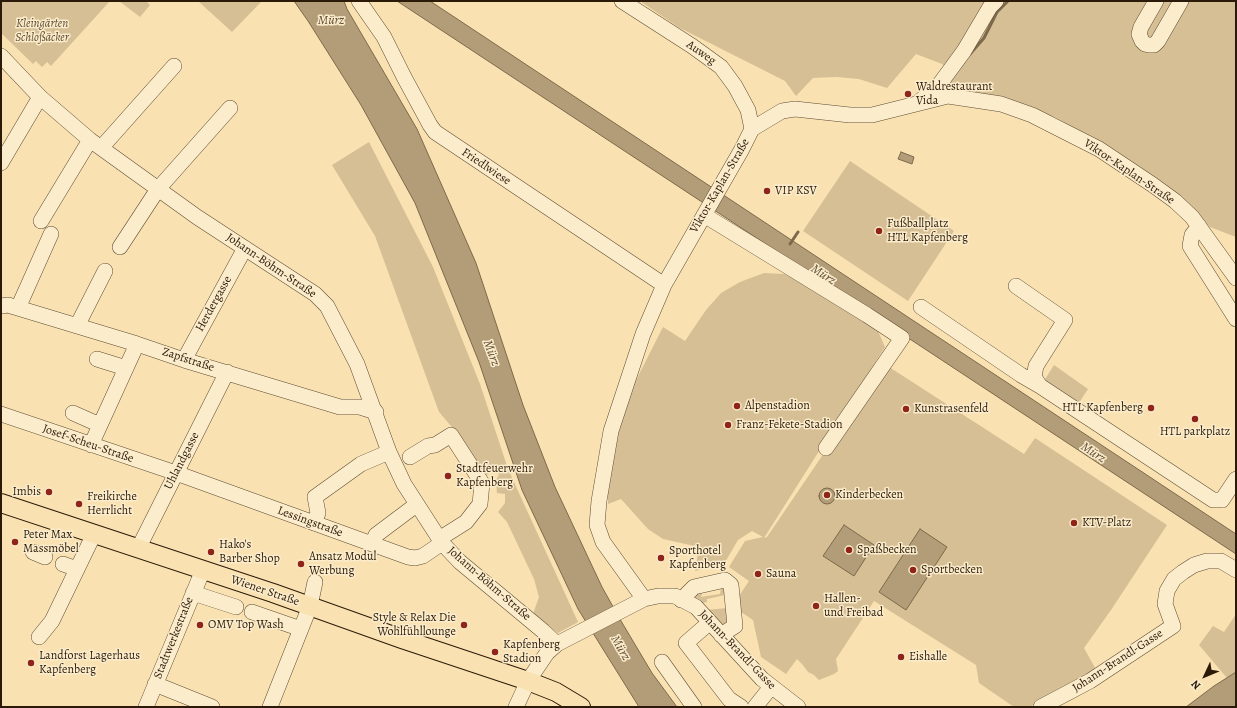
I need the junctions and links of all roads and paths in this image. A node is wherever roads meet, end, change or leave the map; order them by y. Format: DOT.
graph roads {
  1 [pos="359,1"];
  2 [pos="622,1"];
  3 [pos="996,1"];
  4 [pos="1156,1"];
  5 [pos="1181,1"];
  6 [pos="1,56"];
  7 [pos="174,66"];
  8 [pos="40,97"];
  9 [pos="918,103"];
  10 [pos="230,108"];
  11 [pos="752,129"];
  12 [pos="96,144"];
  13 [pos="1,163"];
  14 [pos="158,189"];
  15 [pos="704,215"];
  16 [pos="41,221"];
  17 [pos="1199,226"];
  18 [pos="51,234"];
  19 [pos="120,247"];
  20 [pos="245,248"];
  21 [pos="105,271"];
  22 [pos="1236,278"];
  23 [pos="664,285"];
  24 [pos="1016,286"];
  25 [pos="1,306"];
  26 [pos="921,307"];
  27 [pos="18,308"];
  28 [pos="1236,319"];
  29 [pos="76,326"];
  30 [pos="138,344"];
  31 [pos="97,360"];
  32 [pos="184,360"];
  33 [pos="126,368"];
  34 [pos="226,372"];
  35 [pos="1040,386"];
  36 [pos="376,412"];
  37 [pos="73,413"];
  38 [pos="1,414"];
  39 [pos="100,425"];
  40 [pos="92,445"];
  41 [pos="826,448"];
  42 [pos="389,452"];
  43 [pos="410,457"];
  44 [pos="176,473"];
  45 [pos="1236,479"];
  46 [pos="1,503"];
  47 [pos="416,505"];
  48 [pos="314,523"];
  49 [pos="94,534"];
  50 [pos="440,541"];
  51 [pos="372,544"];
  52 [pos="138,550"];
  53 [pos="203,570"];
  54 [pos="1236,570"];
  55 [pos="315,582"];
  56 [pos="197,594"];
  57 [pos="644,599"];
  58 [pos="681,600"];
  59 [pos="310,606"];
  60 [pos="236,607"];
  61 [pos="252,612"];
  62 [pos="709,623"];
  63 [pos="301,629"];
  64 [pos="721,635"];
  65 [pos="39,637"];
  66 [pos="557,644"];
  67 [pos="662,662"];
  68 [pos="528,681"];
  69 [pos="156,684"];
  70 [pos="771,687"];
  71 [pos="146,707"];
  72 [pos="212,707"];
  73 [pos="270,707"];
  74 [pos="516,707"];
  75 [pos="581,707"];
  76 [pos="694,707"];
  77 [pos="741,707"];
  78 [pos="755,707"];
  79 [pos="798,707"];
  80 [pos="1041,707"];
  1 -- 23 [label="street, Friedlwiese"];
  2 -- 11 [label="street, Auweg"];
  3 -- 9 [label="street"];
  4 -- 5 [label="street"];
  6 -- 8 [label="street, Johann-Böhm-Straße"];
  7 -- 12 [label="street"];
  8 -- 12 [label="street, Johann-Böhm-Straße"];
  8 -- 13 [label="street"];
  9 -- 11 [label="street, Viktor-Kaplan-Straße"];
  9 -- 17 [label="street, Viktor-Kaplan-Straße"];
  10 -- 14 [label="street"];
  11 -- 15 [label="street, Viktor-Kaplan-Straße"];
  12 -- 14 [label="street, Johann-Böhm-Straße"];
  12 -- 16 [label="street"];
  14 -- 19 [label="street"];
  14 -- 20 [label="street, Johann-Böhm-Straße"];
  15 -- 23 [label="street, Viktor-Kaplan-Straße"];
  15 -- 41 [label="street"];
  17 -- 22 [label="street, Viktor-Kaplan-Straße"];
  17 -- 28 [label="street"];
  18 -- 27 [label="street"];
  20 -- 32 [label="street, Herdergasse"];
  20 -- 36 [label="street, Johann-Böhm-Straße"];
  21 -- 29 [label="street"];
  23 -- 57 [label="street, Viktor-Kaplan-Straße"];
  24 -- 35 [label="street"];
  25 -- 27 [label="street, Zapfstraße"];
  26 -- 35 [label="street"];
  27 -- 29 [label="street, Zapfstraße"];
  29 -- 30 [label="street, Zapfstraße"];
  30 -- 32 [label="street, Zapfstraße"];
  30 -- 33 [label="street"];
  31 -- 33 [label="street"];
  32 -- 34 [label="street, Zapfstraße"];
  33 -- 39 [label="street"];
  34 -- 36 [label="street, Zapfstraße"];
  34 -- 44 [label="street, Uhlandgasse"];
  35 -- 45 [label="street"];
  36 -- 42 [label="street, Johann-Böhm-Straße"];
  37 -- 39 [label="street"];
  38 -- 40 [label="street, Josef-Scheu-Straße"];
  39 -- 40 [label="street"];
  40 -- 44 [label="street, Josef-Scheu-Straße"];
  42 -- 47 [label="street, Johann-Böhm-Straße"];
  42 -- 48 [label="street"];
  43 -- 50 [label="street, Lessingstraße"];
  44 -- 48 [label="street, Lessingstraße"];
  44 -- 52 [label="street, Uhlandgasse"];
  46 -- 49 [label="main road, Wiener Straße"];
  47 -- 50 [label="street, Johann-Böhm-Straße"];
  47 -- 51 [label="street"];
  48 -- 51 [label="street, Lessingstraße"];
  49 -- 52 [label="main road, Wiener Straße"];
  49 -- 65 [label="street"];
  50 -- 51 [label="street, Lessingstraße"];
  50 -- 66 [label="street, Johann-Böhm-Straße"];
  52 -- 53 [label="main road, Wiener Straße"];
  53 -- 56 [label="street, Stadtwerkestraße"];
  53 -- 59 [label="main road, Wiener Straße"];
  54 -- 80 [label="street, Johann-Brandl-Gasse"];
  55 -- 59 [label="street"];
  56 -- 60 [label="street"];
  56 -- 69 [label="street, Stadtwerkestraße"];
  57 -- 58 [label="street, Johann-Brandl-Gasse"];
  57 -- 66 [label="street, Johann-Brandl-Gasse"];
  58 -- 62 [label="street, Johann-Brandl-Gasse"];
  58 -- 64 [label="street"];
  59 -- 63 [label="street"];
  59 -- 68 [label="main road, Wiener Straße"];
  61 -- 63 [label="street"];
  62 -- 64 [label="street, Johann-Brandl-Gasse"];
  62 -- 77 [label="street"];
  63 -- 73 [label="street"];
  64 -- 70 [label="street, Johann-Brandl-Gasse"];
  66 -- 68 [label="street"];
  67 -- 76 [label="street"];
  68 -- 74 [label="street"];
  68 -- 75 [label="main road, Wiener Straße"];
  69 -- 71 [label="street, Stadtwerkestraße"];
  69 -- 72 [label="street"];
  70 -- 78 [label="street"];
  70 -- 79 [label="street, Johann-Brandl-Gasse"];
}
